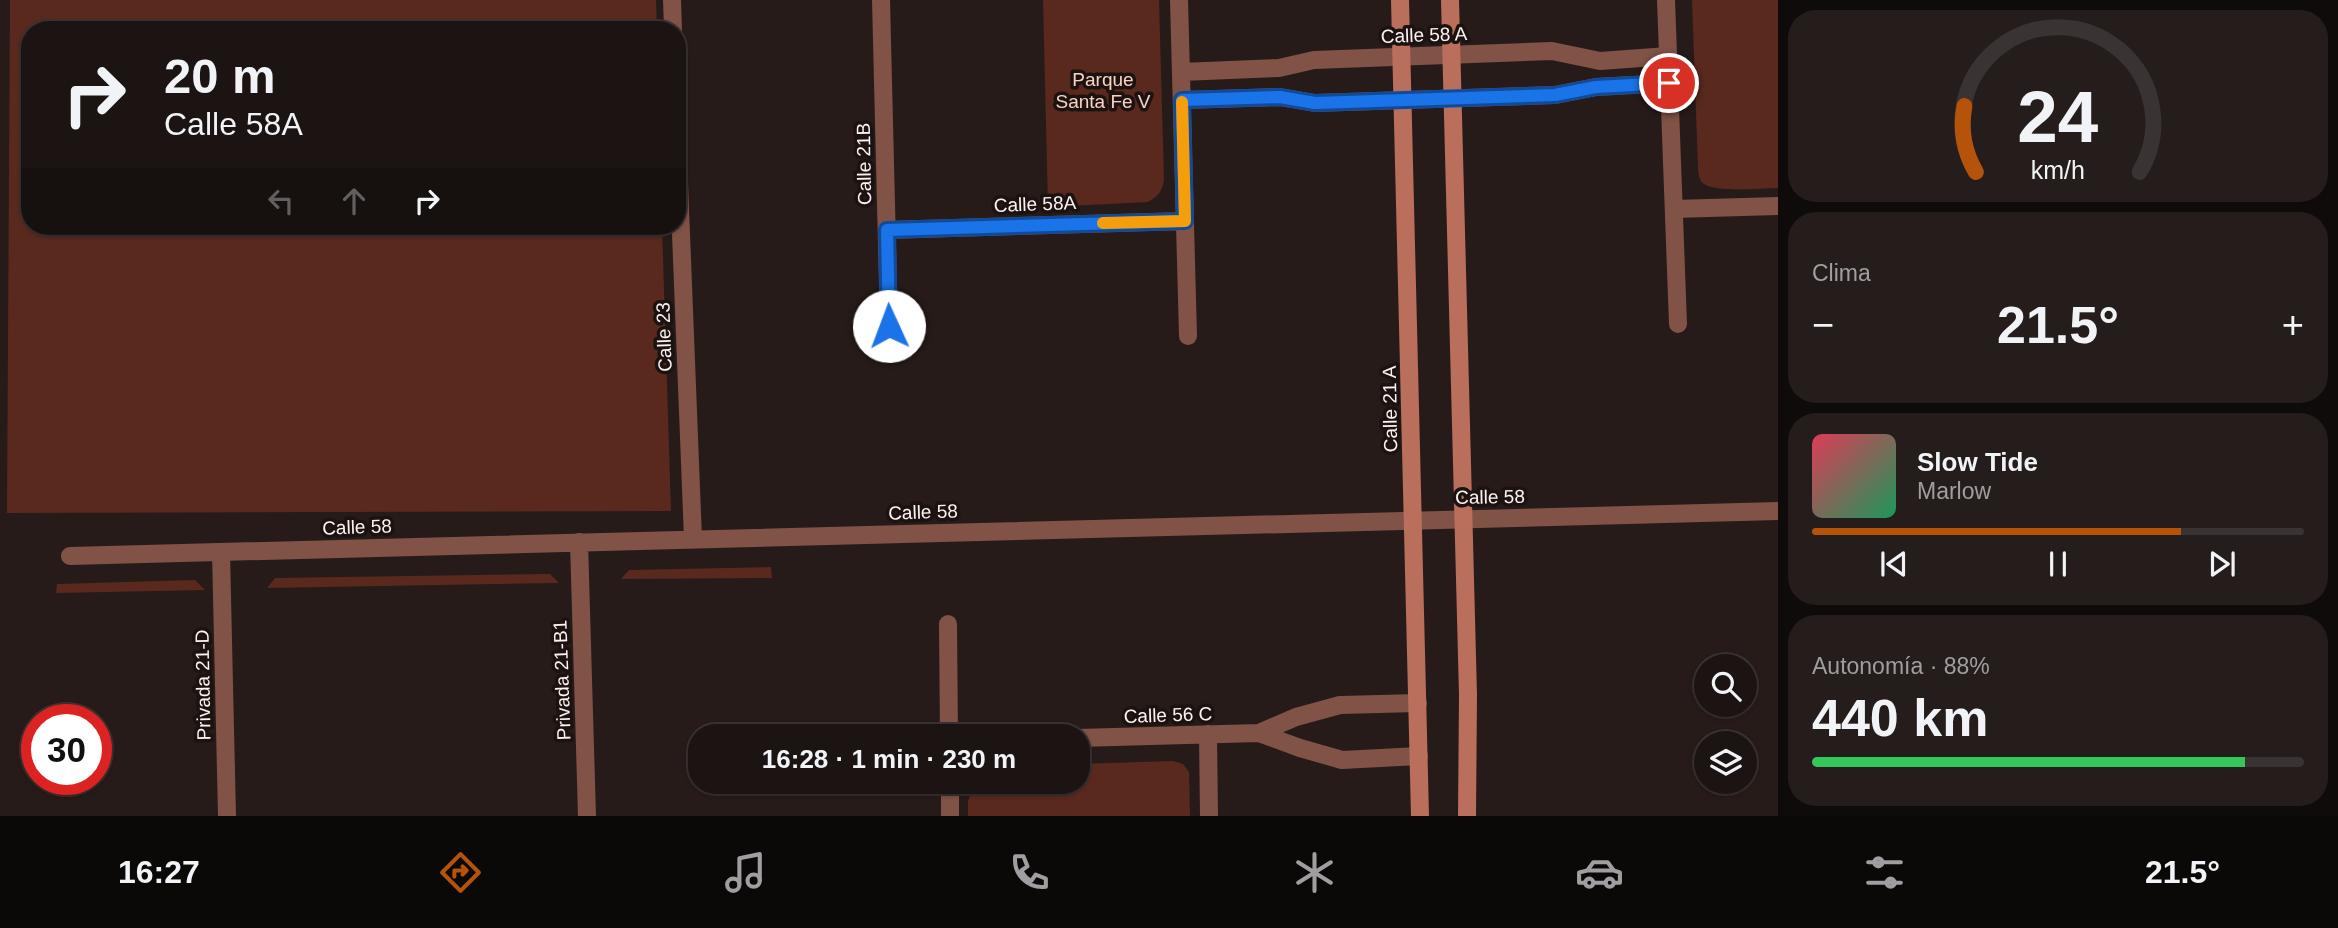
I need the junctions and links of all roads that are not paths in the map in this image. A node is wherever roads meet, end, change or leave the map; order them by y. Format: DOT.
graph roads {
  1 [pos="672,0"];
  2 [pos="881,0"];
  3 [pos="1179,0"];
  4 [pos="1400,0"];
  5 [pos="1450,0"];
  6 [pos="1666,0"];
  7 [pos="673,21"];
  8 [pos="1451,55"];
  9 [pos="1668,56"];
  10 [pos="1402,57"];
  11 [pos="1181,72"];
  12 [pos="1669,83"];
  13 [pos="1453,99"];
  14 [pos="1182,100"];
  15 [pos="1403,100"];
  16 [pos="1778,206"];
  17 [pos="1674,209"];
  18 [pos="1185,221"];
  19 [pos="887,230"];
  20 [pos="681,235"];
  21 [pos="1678,324"];
  22 [pos="889,326"];
  23 [pos="1188,335"];
  24 [pos="1778,511"];
  25 [pos="1464,519"];
  26 [pos="1413,520"];
  27 [pos="693,539"];
  28 [pos="579,542"];
  29 [pos="221,552"];
  30 [pos="70,556"];
  31 [pos="948,624"];
  32 [pos="1418,703"];
  33 [pos="949,724"];
  34 [pos="1259,733"];
  35 [pos="1208,734"];
  36 [pos="1090,738"];
  37 [pos="1419,757"];
  38 [pos="950,794"];
  39 [pos="227,816"];
  40 [pos="587,816"];
  41 [pos="950,816"];
  42 [pos="1209,816"];
  43 [pos="1420,816"];
  44 [pos="1467,816"];
  1 -- 7 [label="street"];
  2 -- 19 [label="street, Calle 21B"];
  3 -- 11 [label="street"];
  4 -- 10 [label="main road, Calle 21 A"];
  5 -- 8 [label="main road"];
  6 -- 9 [label="street"];
  8 -- 9 [label="street, Calle 58 A"];
  8 -- 10 [label="street, Calle 58 A"];
  8 -- 13 [label="main road"];
  9 -- 12 [label="street"];
  10 -- 11 [label="street, Calle 58 A"];
  10 -- 15 [label="main road, Calle 21 A"];
  11 -- 14 [label="street"];
  12 -- 13 [label="street"];
  12 -- 17 [label="street"];
  13 -- 15 [label="street"];
  13 -- 25 [label="main road"];
  14 -- 15 [label="street"];
  14 -- 18 [label="street"];
  15 -- 26 [label="main road, Calle 21 A"];
  16 -- 17 [label="street"];
  17 -- 21 [label="street"];
  18 -- 19 [label="street, Calle 58A"];
  18 -- 23 [label="street"];
  19 -- 22 [label="street, Calle 21B"];
  20 -- 27 [label="street, Calle 23"];
  24 -- 25 [label="street, Calle 58"];
  25 -- 26 [label="street, Calle 58"];
  25 -- 44 [label="main road"];
  26 -- 27 [label="street, Calle 58"];
  26 -- 32 [label="main road, Calle 21 A"];
  27 -- 28 [label="street, Calle 58"];
  28 -- 29 [label="street, Calle 58"];
  28 -- 40 [label="street, Privada 21-B1"];
  29 -- 30 [label="street, Calle 58"];
  29 -- 39 [label="street, Privada 21-D"];
  31 -- 33 [label="street"];
  32 -- 34 [label="street, Calle 56 C"];
  32 -- 37 [label="main road, Calle 21 A"];
  34 -- 35 [label="street, Calle 56 C"];
  34 -- 37 [label="street, Calle 56 C"];
  35 -- 36 [label="street, Calle 56 C"];
  35 -- 42 [label="street"];
  37 -- 43 [label="main road, Calle 21 A"];
  38 -- 41 [label="street"];
}
